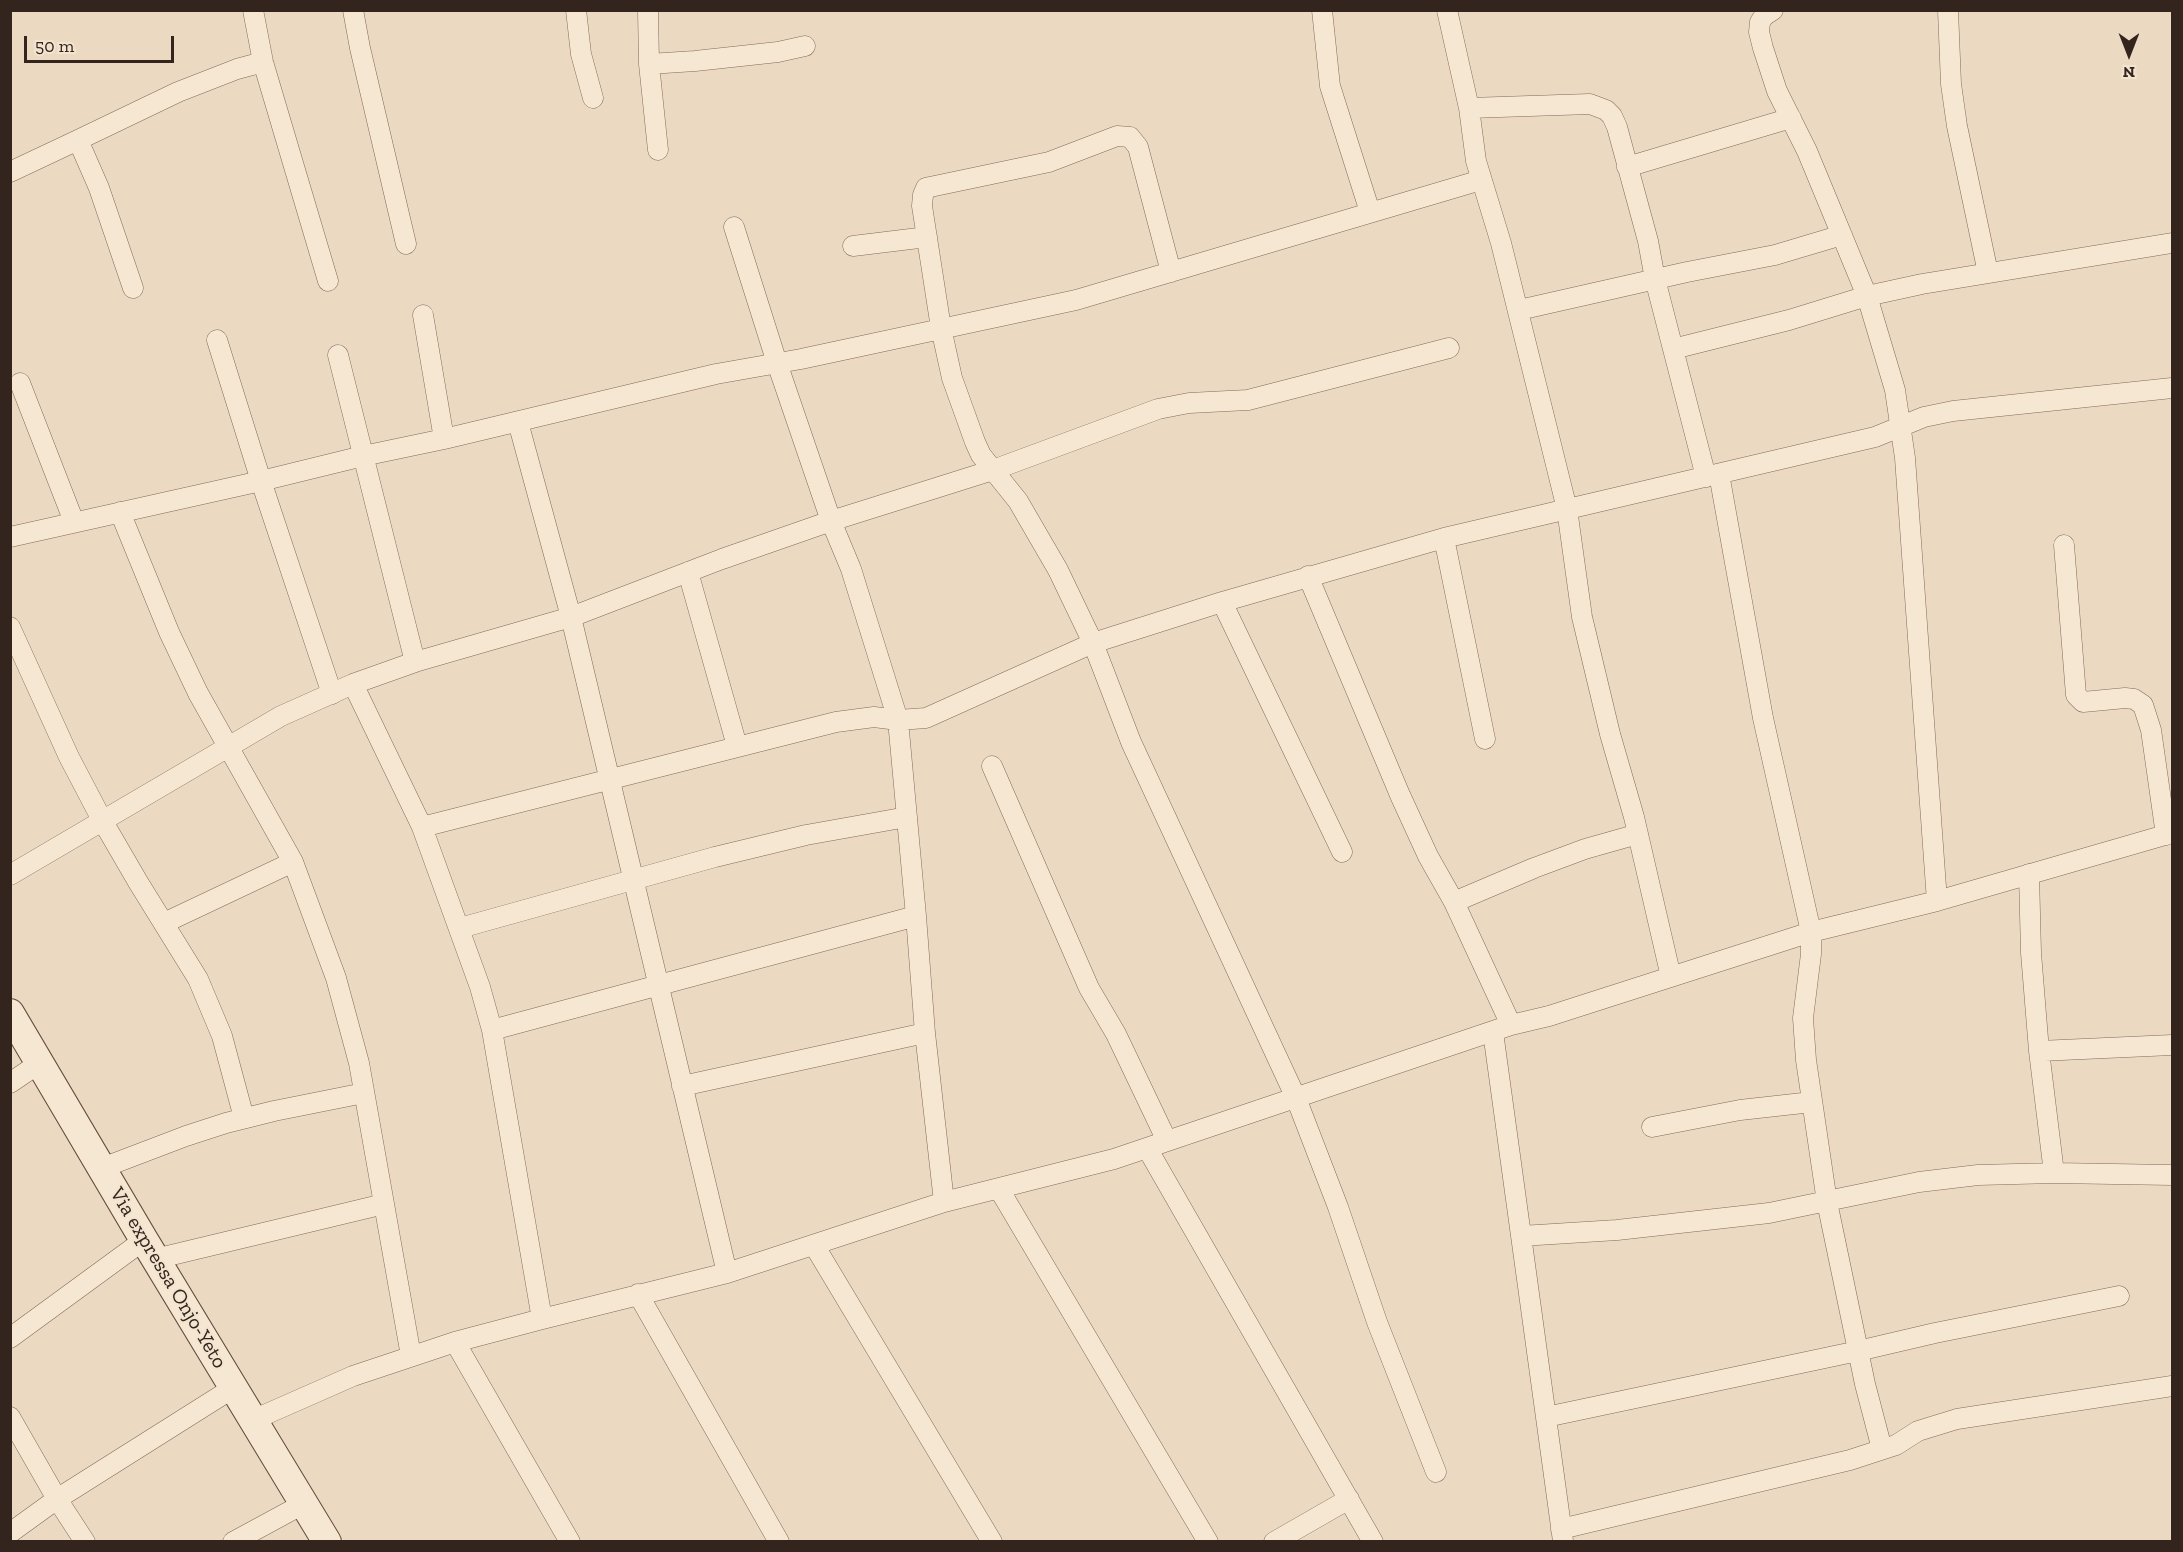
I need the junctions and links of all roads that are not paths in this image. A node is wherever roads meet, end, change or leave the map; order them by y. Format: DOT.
graph roads {
  1 [pos="253,10"];
  2 [pos="353,10"];
  3 [pos="576,10"];
  4 [pos="648,10"];
  5 [pos="1322,10"];
  6 [pos="1447,10"];
  7 [pos="1773,10"];
  8 [pos="1948,10"];
  9 [pos="805,46"];
  10 [pos="262,62"];
  11 [pos="649,64"];
  12 [pos="593,98"];
  13 [pos="1469,108"];
  14 [pos="1791,118"];
  15 [pos="78,140"];
  16 [pos="658,150"];
  17 [pos="1627,167"];
  18 [pos="10,172"];
  19 [pos="1481,180"];
  20 [pos="1370,212"];
  21 [pos="734,227"];
  22 [pos="1842,235"];
  23 [pos="927,237"];
  24 [pos="2172,243"];
  25 [pos="406,244"];
  26 [pos="853,246"];
  27 [pos="1171,272"];
  28 [pos="1988,273"];
  29 [pos="1655,279"];
  30 [pos="328,281"];
  31 [pos="133,288"];
  32 [pos="1867,296"];
  33 [pos="1519,310"];
  34 [pos="423,315"];
  35 [pos="941,328"];
  36 [pos="217,340"];
  37 [pos="1449,348"];
  38 [pos="1673,350"];
  39 [pos="338,355"];
  40 [pos="777,363"];
  41 [pos="20,383"];
  42 [pos="2172,388"];
  43 [pos="518,422"];
  44 [pos="1899,428"];
  45 [pos="444,439"];
  46 [pos="363,456"];
  47 [pos="993,470"];
  48 [pos="1713,475"];
  49 [pos="261,481"];
  50 [pos="1567,509"];
  51 [pos="120,512"];
  52 [pos="831,521"];
  53 [pos="74,522"];
  54 [pos="10,537"];
  55 [pos="1444,538"];
  56 [pos="2064,545"];
  57 [pos="688,572"];
  58 [pos="1308,576"];
  59 [pos="1222,602"];
  60 [pos="571,617"];
  61 [pos="10,627"];
  62 [pos="1093,643"];
  63 [pos="415,662"];
  64 [pos="353,684"];
  65 [pos="332,694"];
  66 [pos="898,720"];
  67 [pos="1485,739"];
  68 [pos="229,746"];
  69 [pos="737,746"];
  70 [pos="992,766"];
  71 [pos="609,778"];
  72 [pos="907,817"];
  73 [pos="102,820"];
  74 [pos="422,827"];
  75 [pos="1638,834"];
  76 [pos="2169,834"];
  77 [pos="1342,852"];
  78 [pos="292,862"];
  79 [pos="10,874"];
  80 [pos="2029,874"];
  81 [pos="633,879"];
  82 [pos="1937,901"];
  83 [pos="1454,902"];
  84 [pos="916,916"];
  85 [pos="164,923"];
  86 [pos="459,928"];
  87 [pos="1811,932"];
  88 [pos="1671,976"];
  89 [pos="658,985"];
  90 [pos="10,1013"];
  91 [pos="1502,1029"];
  92 [pos="492,1030"];
  93 [pos="925,1033"];
  94 [pos="2172,1045"];
  95 [pos="2039,1051"];
  96 [pos="41,1062"];
  97 [pos="10,1083"];
  98 [pos="682,1086"];
  99 [pos="364,1093"];
  100 [pos="1296,1098"];
  101 [pos="1812,1102"];
  102 [pos="244,1118"];
  103 [pos="1652,1127"];
  104 [pos="1167,1141"];
  105 [pos="1147,1148"];
  106 [pos="102,1168"];
  107 [pos="2054,1173"];
  108 [pos="2172,1175"];
  109 [pos="999,1189"];
  110 [pos="944,1202"];
  111 [pos="1827,1202"];
  112 [pos="384,1204"];
  113 [pos="1521,1236"];
  114 [pos="814,1245"];
  115 [pos="149,1250"];
  116 [pos="727,1273"];
  117 [pos="638,1294"];
  118 [pos="2119,1296"];
  119 [pos="542,1319"];
  120 [pos="10,1338"];
  121 [pos="455,1342"];
  122 [pos="1858,1352"];
  123 [pos="411,1356"];
  124 [pos="2172,1386"];
  125 [pos="234,1388"];
  126 [pos="10,1417"];
  127 [pos="1546,1417"];
  128 [pos="253,1420"];
  129 [pos="1882,1449"];
  130 [pos="1436,1472"];
  131 [pos="57,1499"];
  132 [pos="1349,1499"];
  133 [pos="305,1503"];
  134 [pos="10,1533"];
  135 [pos="1562,1535"];
  136 [pos="85,1542"];
  137 [pos="233,1542"];
  138 [pos="327,1542"];
  139 [pos="570,1542"];
  140 [pos="779,1542"];
  141 [pos="992,1542"];
  142 [pos="1208,1542"];
  143 [pos="1274,1542"];
  144 [pos="1373,1542"];
  1 -- 10 [label="street"];
  2 -- 25 [label="street"];
  3 -- 12 [label="street"];
  4 -- 11 [label="street"];
  5 -- 20 [label="street"];
  6 -- 13 [label="street"];
  7 -- 14 [label="street"];
  8 -- 28 [label="street"];
  9 -- 11 [label="street"];
  10 -- 15 [label="street"];
  10 -- 30 [label="street"];
  11 -- 16 [label="street"];
  13 -- 17 [label="street"];
  13 -- 19 [label="street"];
  14 -- 17 [label="street"];
  14 -- 22 [label="street"];
  15 -- 18 [label="street"];
  15 -- 31 [label="street"];
  17 -- 29 [label="street"];
  19 -- 20 [label="street"];
  19 -- 33 [label="street"];
  20 -- 27 [label="street"];
  21 -- 40 [label="street"];
  22 -- 29 [label="street"];
  22 -- 32 [label="street"];
  23 -- 26 [label="street"];
  23 -- 27 [label="street"];
  23 -- 35 [label="street"];
  24 -- 28 [label="street"];
  27 -- 35 [label="street"];
  28 -- 32 [label="street"];
  29 -- 33 [label="street"];
  29 -- 38 [label="street"];
  32 -- 38 [label="street"];
  32 -- 44 [label="street"];
  33 -- 50 [label="street"];
  34 -- 45 [label="street"];
  35 -- 40 [label="street"];
  35 -- 47 [label="street"];
  36 -- 49 [label="street"];
  37 -- 47 [label="street"];
  38 -- 48 [label="street"];
  39 -- 46 [label="street"];
  40 -- 43 [label="street"];
  40 -- 52 [label="street"];
  41 -- 53 [label="street"];
  42 -- 44 [label="street"];
  43 -- 45 [label="street"];
  43 -- 60 [label="street"];
  44 -- 48 [label="street"];
  44 -- 82 [label="street"];
  45 -- 46 [label="street"];
  46 -- 49 [label="street"];
  46 -- 63 [label="street"];
  47 -- 52 [label="street"];
  47 -- 62 [label="street"];
  48 -- 50 [label="street"];
  48 -- 87 [label="street"];
  49 -- 51 [label="street"];
  49 -- 65 [label="street"];
  50 -- 55 [label="street"];
  50 -- 75 [label="street"];
  51 -- 53 [label="street"];
  51 -- 68 [label="street"];
  52 -- 57 [label="street"];
  52 -- 66 [label="street"];
  53 -- 54 [label="street"];
  55 -- 58 [label="street"];
  55 -- 67 [label="street"];
  56 -- 76 [label="street"];
  57 -- 60 [label="street"];
  57 -- 69 [label="street"];
  58 -- 59 [label="street"];
  58 -- 83 [label="street"];
  59 -- 62 [label="street"];
  59 -- 77 [label="street"];
  60 -- 63 [label="street"];
  60 -- 71 [label="street"];
  61 -- 73 [label="street"];
  62 -- 66 [label="street"];
  62 -- 100 [label="street"];
  63 -- 64 [label="street"];
  64 -- 65 [label="street"];
  64 -- 74 [label="street"];
  65 -- 68 [label="street"];
  66 -- 69 [label="street"];
  66 -- 72 [label="street"];
  68 -- 73 [label="street"];
  68 -- 78 [label="street"];
  69 -- 71 [label="street"];
  70 -- 104 [label="street"];
  71 -- 74 [label="street"];
  71 -- 81 [label="street"];
  72 -- 81 [label="street"];
  72 -- 84 [label="street"];
  73 -- 79 [label="street"];
  73 -- 85 [label="street"];
  74 -- 86 [label="street"];
  75 -- 83 [label="street"];
  75 -- 88 [label="street"];
  76 -- 80 [label="street"];
  78 -- 85 [label="street"];
  78 -- 99 [label="street"];
  80 -- 82 [label="street"];
  80 -- 95 [label="street"];
  81 -- 86 [label="street"];
  81 -- 89 [label="street"];
  82 -- 87 [label="street"];
  83 -- 91 [label="street"];
  84 -- 89 [label="street"];
  84 -- 93 [label="street"];
  85 -- 102 [label="street"];
  86 -- 92 [label="street"];
  87 -- 88 [label="street"];
  87 -- 101 [label="street"];
  88 -- 91 [label="street"];
  89 -- 92 [label="street"];
  89 -- 98 [label="street"];
  90 -- 96 [label="main road, Via expressa Onjo-Yeto"];
  91 -- 100 [label="street"];
  91 -- 113 [label="street"];
  92 -- 119 [label="street"];
  93 -- 98 [label="street"];
  93 -- 110 [label="street"];
  94 -- 95 [label="street"];
  95 -- 107 [label="street"];
  96 -- 97 [label="street"];
  96 -- 106 [label="main road, Via expressa Onjo-Yeto"];
  98 -- 116 [label="street"];
  99 -- 102 [label="street"];
  99 -- 112 [label="street"];
  100 -- 104 [label="street"];
  100 -- 130 [label="street"];
  101 -- 103 [label="street"];
  101 -- 111 [label="street"];
  102 -- 106 [label="street"];
  104 -- 105 [label="street"];
  105 -- 109 [label="street"];
  105 -- 132 [label="street"];
  106 -- 115 [label="main road, Via expressa Onjo-Yeto"];
  107 -- 108 [label="street"];
  107 -- 111 [label="street"];
  109 -- 110 [label="street"];
  109 -- 142 [label="street"];
  110 -- 114 [label="street"];
  111 -- 113 [label="street"];
  111 -- 122 [label="street"];
  112 -- 115 [label="street"];
  112 -- 123 [label="street"];
  113 -- 127 [label="street"];
  114 -- 116 [label="street"];
  114 -- 141 [label="street"];
  115 -- 120 [label="street"];
  115 -- 125 [label="main road, Via expressa Onjo-Yeto"];
  116 -- 117 [label="street"];
  117 -- 119 [label="street"];
  117 -- 140 [label="street"];
  118 -- 122 [label="street"];
  119 -- 121 [label="street"];
  121 -- 123 [label="street"];
  121 -- 139 [label="street"];
  122 -- 127 [label="street"];
  122 -- 129 [label="street"];
  123 -- 128 [label="street"];
  124 -- 129 [label="street"];
  125 -- 128 [label="main road, Via expressa Onjo-Yeto"];
  125 -- 131 [label="street"];
  126 -- 131 [label="street"];
  127 -- 135 [label="street"];
  128 -- 133 [label="main road, Via expressa Onjo-Yeto"];
  129 -- 135 [label="street"];
  131 -- 134 [label="street"];
  131 -- 136 [label="street"];
  132 -- 143 [label="street"];
  132 -- 144 [label="street"];
  133 -- 137 [label="street"];
  133 -- 138 [label="main road, Via expressa Onjo-Yeto"];
}
